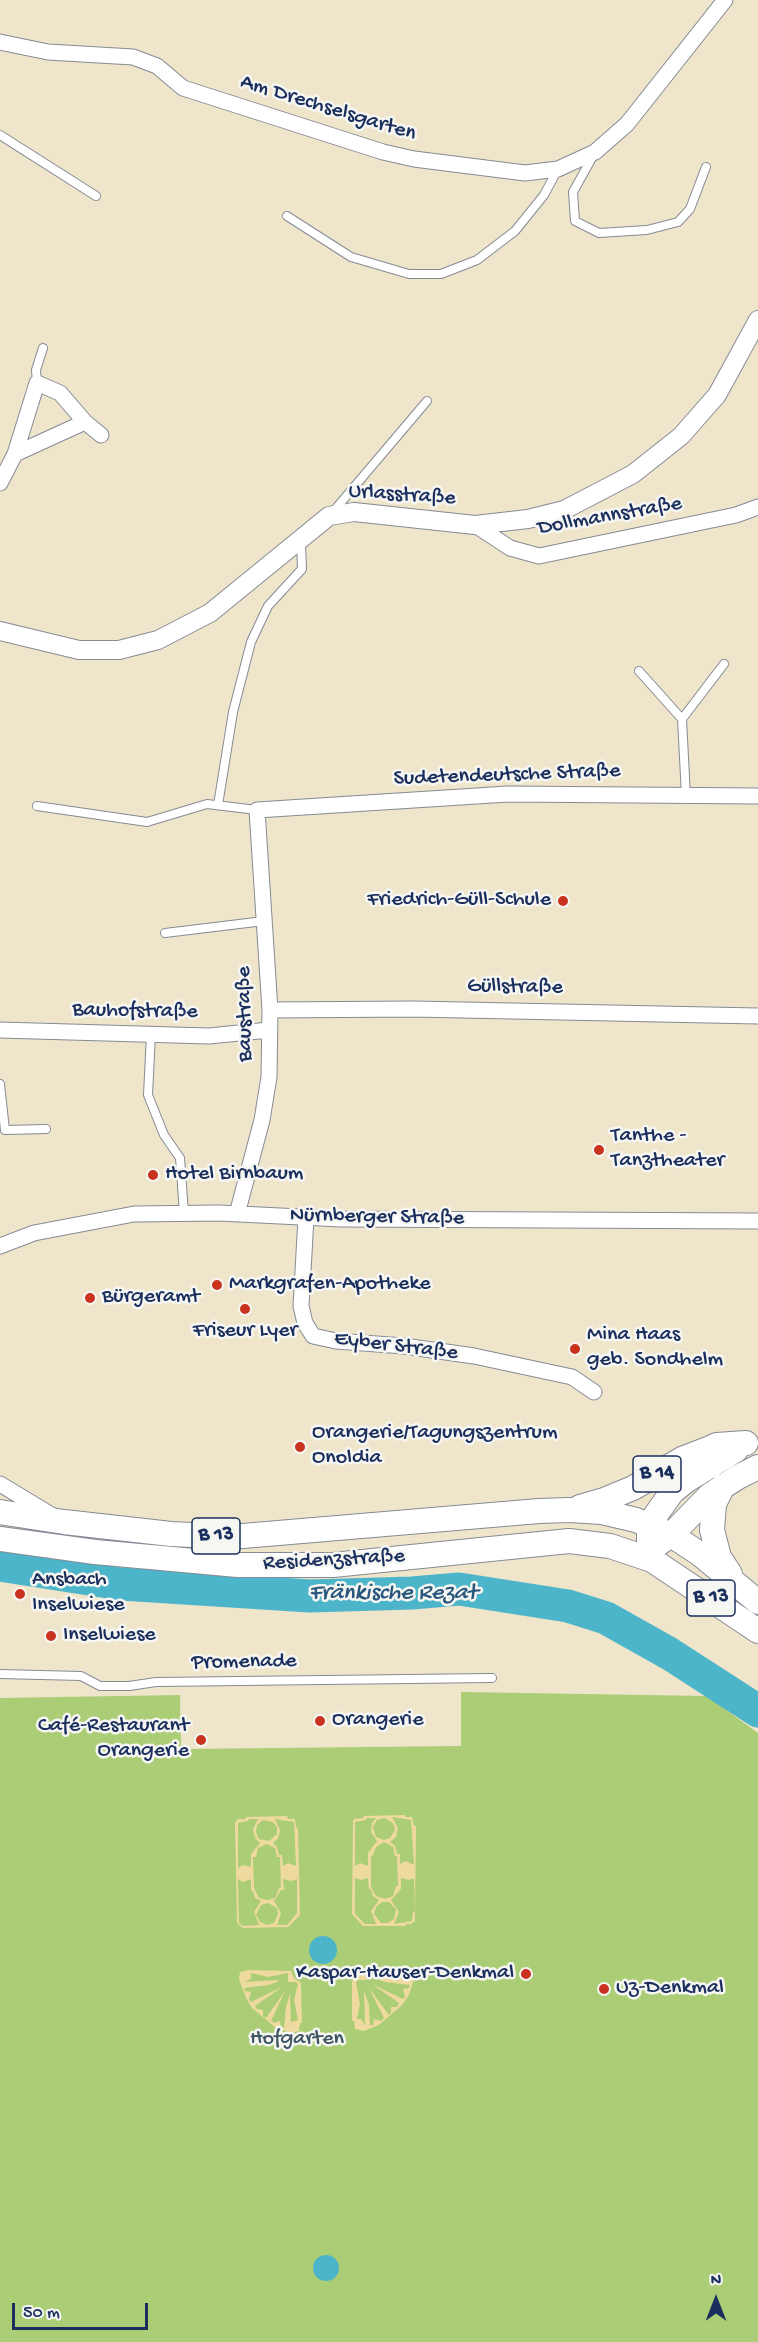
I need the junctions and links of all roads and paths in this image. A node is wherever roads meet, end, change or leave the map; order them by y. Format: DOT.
graph roads {
  1 [pos="725,0"];
  2 [pos="0,42"];
  3 [pos="0,135"];
  4 [pos="595,152"];
  5 [pos="706,167"];
  6 [pos="558,169"];
  7 [pos="96,196"];
  8 [pos="287,216"];
  9 [pos="758,320"];
  10 [pos="43,348"];
  11 [pos="38,383"];
  12 [pos="427,401"];
  13 [pos="85,422"];
  14 [pos="101,435"];
  15 [pos="15,454"];
  16 [pos="0,483"];
  17 [pos="758,507"];
  18 [pos="329,516"];
  19 [pos="475,525"];
  20 [pos="302,536"];
  21 [pos="0,631"];
  22 [pos="724,664"];
  23 [pos="639,671"];
  24 [pos="682,719"];
  25 [pos="686,796"];
  26 [pos="758,796"];
  27 [pos="37,806"];
  28 [pos="218,806"];
  29 [pos="257,810"];
  30 [pos="266,921"];
  31 [pos="165,933"];
  32 [pos="270,1010"];
  33 [pos="758,1016"];
  34 [pos="0,1030"];
  35 [pos="269,1030"];
  36 [pos="151,1034"];
  37 [pos="0,1084"];
  38 [pos="46,1129"];
  39 [pos="184,1213"];
  40 [pos="237,1214"];
  41 [pos="306,1218"];
  42 [pos="758,1221"];
  43 [pos="0,1246"];
  44 [pos="594,1392"];
  45 [pos="752,1440"];
  46 [pos="758,1467"];
  47 [pos="0,1484"];
  48 [pos="724,1486"];
  49 [pos="569,1510"];
  50 [pos="0,1512"];
  51 [pos="64,1522"];
  52 [pos="0,1539"];
  53 [pos="652,1545"];
  54 [pos="749,1595"];
  55 [pos="758,1631"];
  56 [pos="0,1674"];
  57 [pos="492,1678"];
  1 -- 4 [label="street, Am Drechselsgarten"];
  2 -- 6 [label="street, Am Drechselsgarten"];
  3 -- 7 [label="lane"];
  4 -- 5 [label="lane"];
  4 -- 6 [label="street, Am Drechselsgarten"];
  6 -- 8 [label="lane"];
  9 -- 19 [label="street, Urlasstraße"];
  10 -- 11 [label="lane"];
  11 -- 13 [label="street"];
  11 -- 15 [label="street"];
  12 -- 18 [label="lane"];
  13 -- 14 [label="street"];
  13 -- 15 [label="street"];
  15 -- 16 [label="street"];
  17 -- 19 [label="street, Dollmannstraße"];
  18 -- 19 [label="street, Urlasstraße"];
  18 -- 20 [label="street, Urlasstraße"];
  20 -- 21 [label="street, Urlasstraße"];
  20 -- 28 [label="lane"];
  22 -- 24 [label="lane"];
  23 -- 24 [label="lane"];
  24 -- 25 [label="lane"];
  25 -- 26 [label="street, Sudetendeutsche Straße"];
  25 -- 29 [label="street, Sudetendeutsche Straße"];
  27 -- 28 [label="lane"];
  28 -- 29 [label="lane"];
  29 -- 30 [label="street, Baustraße"];
  30 -- 31 [label="lane"];
  30 -- 32 [label="street, Baustraße"];
  32 -- 33 [label="street, Güllstraße"];
  32 -- 35 [label="street, Baustraße"];
  34 -- 36 [label="street, Bauhofstraße"];
  35 -- 36 [label="street, Bauhofstraße"];
  35 -- 40 [label="street, Baustraße"];
  36 -- 39 [label="lane"];
  37 -- 38 [label="lane"];
  39 -- 40 [label="street, Nürnberger Straße"];
  39 -- 43 [label="street, Nürnberger Straße"];
  40 -- 41 [label="street, Nürnberger Straße"];
  41 -- 42 [label="street, Nürnberger Straße"];
  41 -- 44 [label="street, Eyber Straße"];
  45 -- 49 [label="main road, B 14"];
  45 -- 53 [label="main road, B 14"];
  46 -- 48 [label="main road, B 14"];
  47 -- 51 [label="street"];
  48 -- 53 [label="main road, B 14"];
  48 -- 54 [label="main road, B 13"];
  49 -- 51 [label="main road, Residenzstraße / B 13"];
  49 -- 53 [label="main road, B 13"];
  50 -- 51 [label="main road, Residenzstraße / B 13"];
  52 -- 53 [label="main road, Residenzstraße / B 13"];
  53 -- 54 [label="main road, B 13"];
  53 -- 55 [label="main road, B 13"];
  56 -- 57 [label="lane, Promenade"];
}
